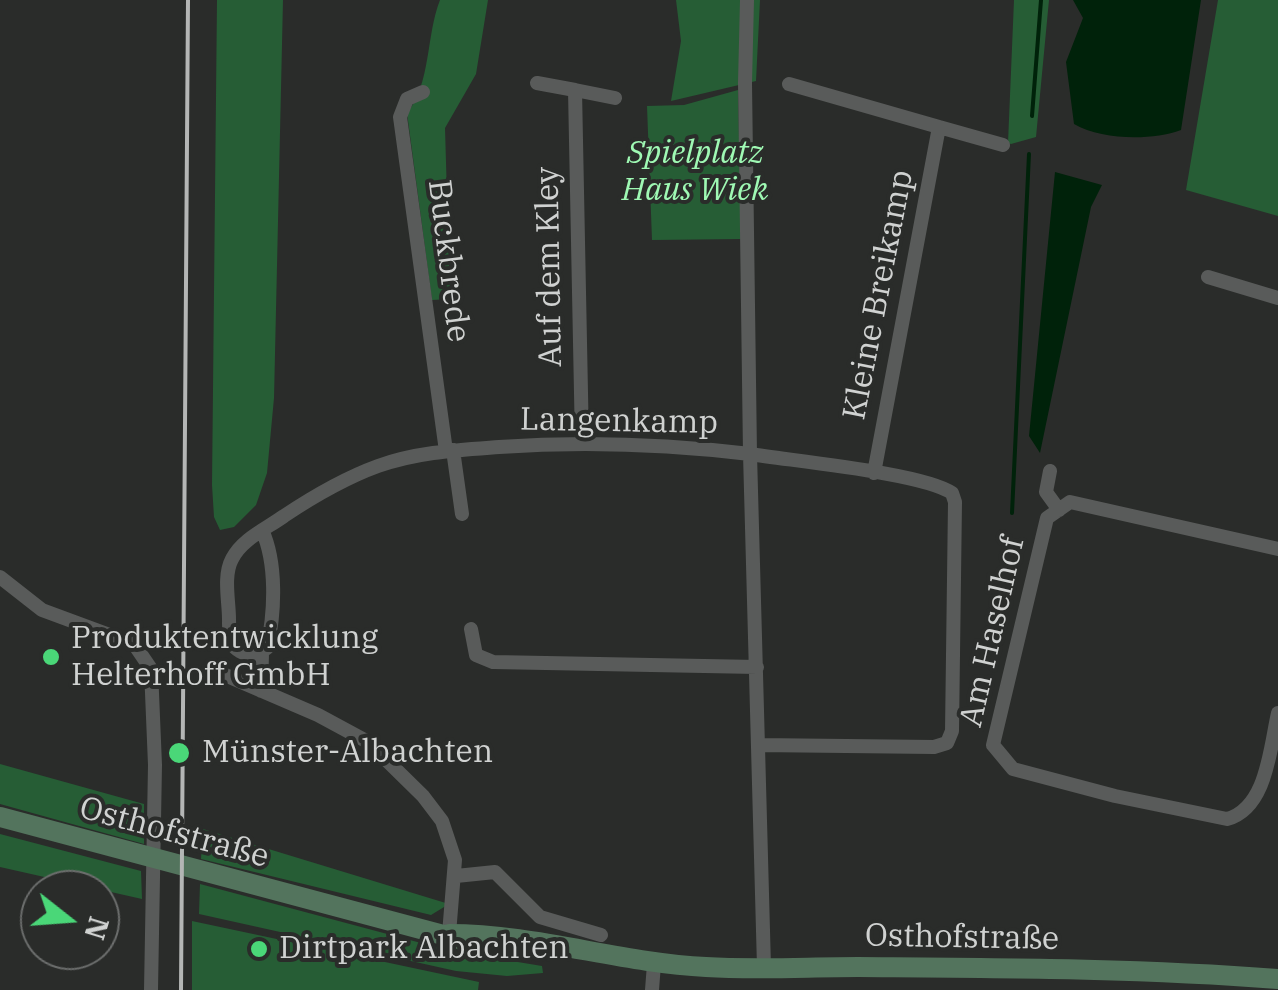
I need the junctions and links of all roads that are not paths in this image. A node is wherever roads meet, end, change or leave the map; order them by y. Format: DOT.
graph roads {
  1 [pos="747,0"];
  2 [pos="537,83"];
  3 [pos="789,84"];
  4 [pos="575,90"];
  5 [pos="423,92"];
  6 [pos="615,98"];
  7 [pos="938,128"];
  8 [pos="1003,145"];
  9 [pos="1208,277"];
  10 [pos="1278,298"];
  11 [pos="582,443"];
  12 [pos="450,450"];
  13 [pos="750,454"];
  14 [pos="1050,471"];
  15 [pos="874,473"];
  16 [pos="1058,510"];
  17 [pos="462,514"];
  18 [pos="262,530"];
  19 [pos="1278,549"];
  20 [pos="0,577"];
  21 [pos="471,629"];
  22 [pos="262,654"];
  23 [pos="756,667"];
  24 [pos="225,675"];
  25 [pos="261,691"];
  26 [pos="1278,714"];
  27 [pos="758,745"];
  28 [pos="0,817"];
  29 [pos="456,876"];
  30 [pos="449,934"];
  31 [pos="601,935"];
  32 [pos="650,963"];
  33 [pos="764,966"];
  34 [pos="1278,979"];
  35 [pos="151,990"];
  36 [pos="652,990"];
  1 -- 13 [label="street"];
  2 -- 4 [label="street"];
  3 -- 7 [label="street"];
  4 -- 6 [label="street"];
  4 -- 11 [label="street, Auf dem Kley"];
  5 -- 12 [label="street, Buckbrede"];
  7 -- 8 [label="street"];
  7 -- 15 [label="street, Kleine Breikamp"];
  9 -- 10 [label="street"];
  11 -- 12 [label="street, Langenkamp"];
  11 -- 13 [label="street, Langenkamp"];
  12 -- 17 [label="street"];
  12 -- 18 [label="street, Langenkamp"];
  13 -- 15 [label="street"];
  13 -- 23 [label="street, Langenkamp"];
  14 -- 16 [label="street"];
  15 -- 27 [label="street"];
  16 -- 19 [label="street, Am Haselhof"];
  16 -- 26 [label="street, Am Haselhof"];
  18 -- 22 [label="street"];
  18 -- 22 [label="street, Langenkamp"];
  20 -- 35 [label="street"];
  21 -- 23 [label="street"];
  22 -- 25 [label="street"];
  23 -- 27 [label="street, Langenkamp"];
  24 -- 25 [label="street"];
  25 -- 29 [label="street"];
  27 -- 33 [label="street, Langenkamp"];
  28 -- 30 [label="street, Osthofstraße"];
  29 -- 30 [label="street"];
  29 -- 31 [label="street"];
  30 -- 32 [label="street, Osthofstraße"];
  32 -- 33 [label="street, Osthofstraße"];
  32 -- 36 [label="street"];
  33 -- 34 [label="street, Osthofstraße"];
}
